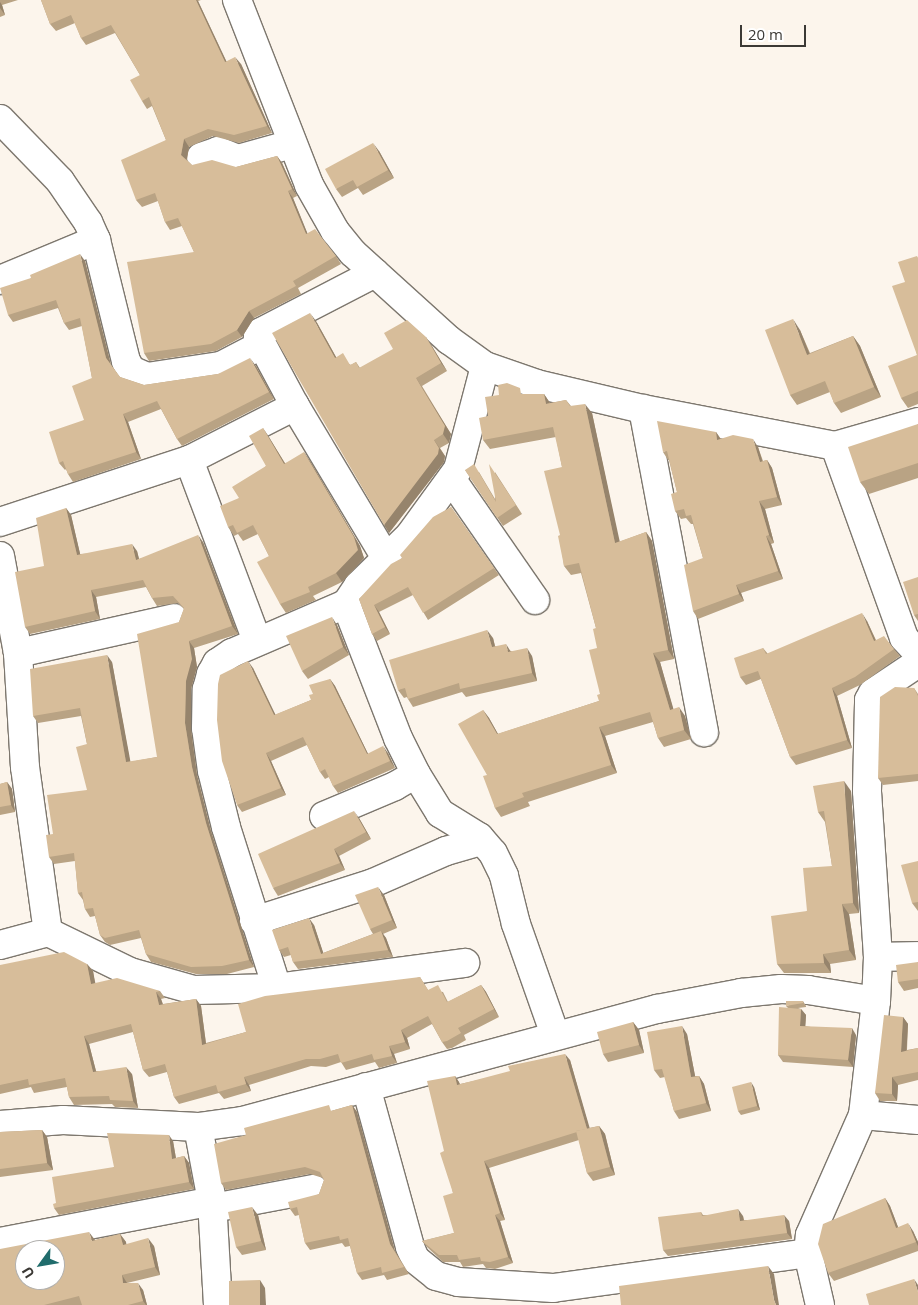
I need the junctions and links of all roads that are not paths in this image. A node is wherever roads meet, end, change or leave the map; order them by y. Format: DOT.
graph roads {
  1 [pos="237,0"];
  2 [pos="0,119"];
  3 [pos="292,144"];
  4 [pos="200,157"];
  5 [pos="96,240"];
  6 [pos="375,274"];
  7 [pos="0,280"];
  8 [pos="261,345"];
  9 [pos="485,366"];
  10 [pos="295,406"];
  11 [pos="643,409"];
  12 [pos="918,422"];
  13 [pos="835,446"];
  14 [pos="189,460"];
  15 [pos="452,480"];
  16 [pos="0,522"];
  17 [pos="0,556"];
  18 [pos="386,558"];
  19 [pos="535,600"];
  20 [pos="346,604"];
  21 [pos="174,618"];
  22 [pos="257,641"];
  23 [pos="18,653"];
  24 [pos="918,653"];
  25 [pos="918,663"];
  26 [pos="704,732"];
  27 [pos="416,774"];
  28 [pos="324,816"];
  29 [pos="482,841"];
  30 [pos="254,921"];
  31 [pos="48,932"];
  32 [pos="0,945"];
  33 [pos="918,956"];
  34 [pos="878,957"];
  35 [pos="465,963"];
  36 [pos="276,988"];
  37 [pos="876,1001"];
  38 [pos="554,1036"];
  39 [pos="366,1086"];
  40 [pos="863,1115"];
  41 [pos="918,1120"];
  42 [pos="0,1125"];
  43 [pos="198,1127"];
  44 [pos="314,1189"];
  45 [pos="212,1205"];
  46 [pos="0,1242"];
  47 [pos="808,1253"];
  48 [pos="457,1293"];
  49 [pos="218,1305"];
  50 [pos="820,1305"];
  1 -- 3 [label="street"];
  2 -- 5 [label="street"];
  3 -- 4 [label="street"];
  3 -- 6 [label="street"];
  5 -- 7 [label="street"];
  5 -- 8 [label="street"];
  6 -- 8 [label="street"];
  6 -- 9 [label="street"];
  8 -- 10 [label="street"];
  9 -- 11 [label="street"];
  9 -- 15 [label="street"];
  10 -- 14 [label="street"];
  10 -- 18 [label="street"];
  11 -- 13 [label="street"];
  11 -- 26 [label="street"];
  12 -- 13 [label="street"];
  13 -- 24 [label="street"];
  14 -- 16 [label="street"];
  14 -- 22 [label="street"];
  15 -- 18 [label="street"];
  15 -- 19 [label="street"];
  17 -- 23 [label="street"];
  18 -- 20 [label="street"];
  20 -- 22 [label="street"];
  20 -- 27 [label="street"];
  21 -- 23 [label="street"];
  22 -- 30 [label="street"];
  23 -- 31 [label="street"];
  25 -- 34 [label="street"];
  27 -- 28 [label="street"];
  27 -- 29 [label="street"];
  29 -- 30 [label="street"];
  29 -- 38 [label="street"];
  30 -- 36 [label="street"];
  31 -- 32 [label="street"];
  31 -- 36 [label="street"];
  33 -- 34 [label="street"];
  34 -- 37 [label="street"];
  35 -- 36 [label="street"];
  37 -- 38 [label="street"];
  37 -- 40 [label="street"];
  38 -- 39 [label="street"];
  39 -- 43 [label="street"];
  39 -- 48 [label="street"];
  40 -- 41 [label="street"];
  40 -- 47 [label="street"];
  42 -- 43 [label="street"];
  43 -- 45 [label="street"];
  44 -- 45 [label="street"];
  45 -- 46 [label="street"];
  45 -- 49 [label="street"];
  47 -- 48 [label="street"];
  47 -- 50 [label="street"];
}
